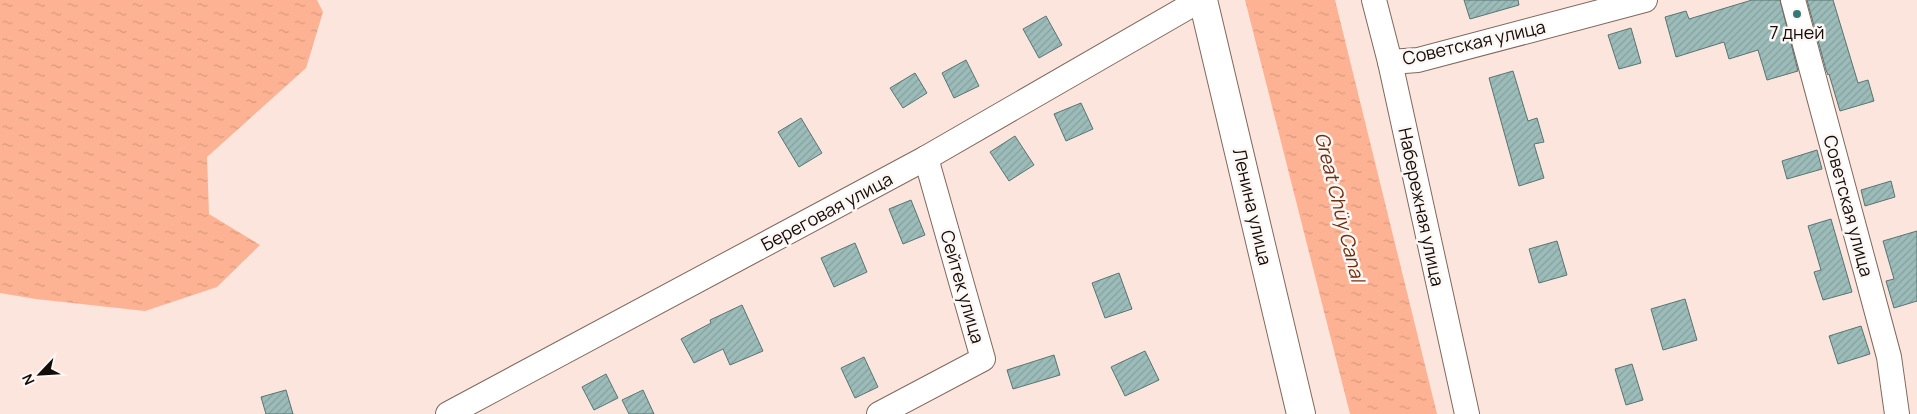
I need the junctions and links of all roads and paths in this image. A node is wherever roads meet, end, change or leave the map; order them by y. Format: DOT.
graph roads {
  1 [pos="1202,0"];
  2 [pos="1374,0"];
  3 [pos="1646,0"];
  4 [pos="1793,0"];
  5 [pos="1390,62"];
  6 [pos="926,158"];
  7 [pos="448,414"];
  8 [pos="879,414"];
  9 [pos="1301,414"];
  10 [pos="1467,414"];
  11 [pos="1897,414"];
  1 -- 6 [label="street, Береговая улица"];
  1 -- 9 [label="street, Ленина улица"];
  2 -- 5 [label="street, Набережная улица"];
  3 -- 5 [label="street, Советская улица"];
  4 -- 11 [label="street, Советская улица"];
  5 -- 10 [label="street, Набережная улица"];
  6 -- 7 [label="street, Береговая улица"];
  6 -- 8 [label="street, Сейтек улица"];
}
